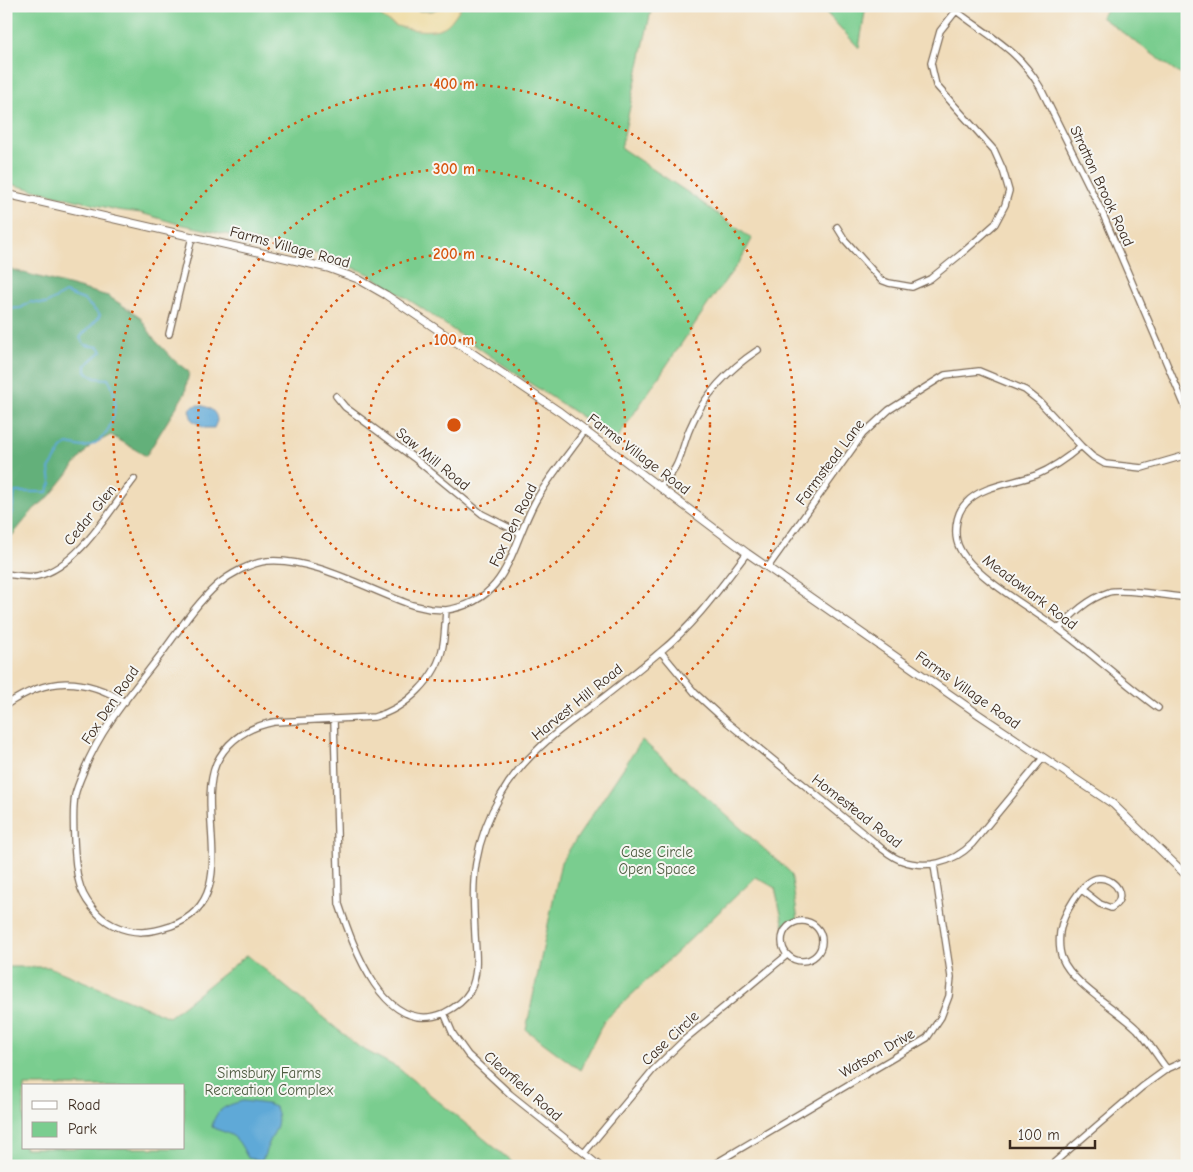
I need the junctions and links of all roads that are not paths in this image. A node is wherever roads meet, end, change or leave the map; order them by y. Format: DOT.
graph roads {
  1 [pos="950,6"];
  2 [pos="956,11"];
  3 [pos="6,194"];
  4 [pos="837,227"];
  5 [pos="192,237"];
  6 [pos="169,334"];
  7 [pos="758,350"];
  8 [pos="336,396"];
  9 [pos="1187,411"];
  10 [pos="585,430"];
  11 [pos="1081,446"];
  12 [pos="1187,455"];
  13 [pos="134,479"];
  14 [pos="660,486"];
  15 [pos="520,533"];
  16 [pos="747,552"];
  17 [pos="768,567"];
  18 [pos="6,574"];
  19 [pos="1187,598"];
  20 [pos="446,610"];
  21 [pos="1060,629"];
  22 [pos="661,652"];
  23 [pos="125,702"];
  24 [pos="6,704"];
  25 [pos="1158,708"];
  26 [pos="334,720"];
  27 [pos="1043,758"];
  28 [pos="934,865"];
  29 [pos="1187,876"];
  30 [pos="1082,890"];
  31 [pos="787,955"];
  32 [pos="444,1013"];
  33 [pos="1187,1060"];
  34 [pos="1167,1069"];
  35 [pos="584,1154"];
  36 [pos="600,1166"];
  37 [pos="711,1166"];
  38 [pos="1050,1166"];
  1 -- 2 [label="street, Stratton Brook Road"];
  2 -- 4 [label="street"];
  2 -- 9 [label="street, Stratton Brook Road"];
  3 -- 5 [label="main road, Farms Village Road"];
  5 -- 6 [label="street"];
  5 -- 10 [label="main road, Farms Village Road"];
  7 -- 14 [label="street"];
  8 -- 15 [label="street, Saw Mill Road"];
  10 -- 14 [label="main road, Farms Village Road"];
  10 -- 15 [label="street, Fox Den Road"];
  11 -- 12 [label="street, Farmstead Lane"];
  11 -- 17 [label="street, Farmstead Lane"];
  11 -- 21 [label="street, Meadowlark Road"];
  13 -- 18 [label="street, Cedar Glen"];
  14 -- 16 [label="main road, Farms Village Road"];
  15 -- 20 [label="street, Fox Den Road"];
  16 -- 17 [label="main road, Farms Village Road"];
  16 -- 22 [label="street, Harvest Hill Road"];
  17 -- 27 [label="main road, Farms Village Road"];
  19 -- 21 [label="street"];
  20 -- 23 [label="street, Fox Den Road"];
  20 -- 26 [label="street, Fox Den Road"];
  21 -- 25 [label="street, Meadowlark Road"];
  22 -- 28 [label="street, Homestead Road"];
  22 -- 32 [label="street, Harvest Hill Road"];
  23 -- 24 [label="street"];
  23 -- 26 [label="street, Fox Den Road"];
  26 -- 32 [label="street"];
  27 -- 28 [label="street, Homestead Road"];
  27 -- 29 [label="main road, Farms Village Road"];
  28 -- 37 [label="street, Watson Drive"];
  30 -- 30 [label="street"];
  30 -- 34 [label="street"];
  31 -- 31 [label="street"];
  31 -- 35 [label="street, Case Circle"];
  32 -- 35 [label="street, Clearfield Road"];
  33 -- 34 [label="street"];
  34 -- 38 [label="street"];
  35 -- 36 [label="street, Clearfield Road"];
}
